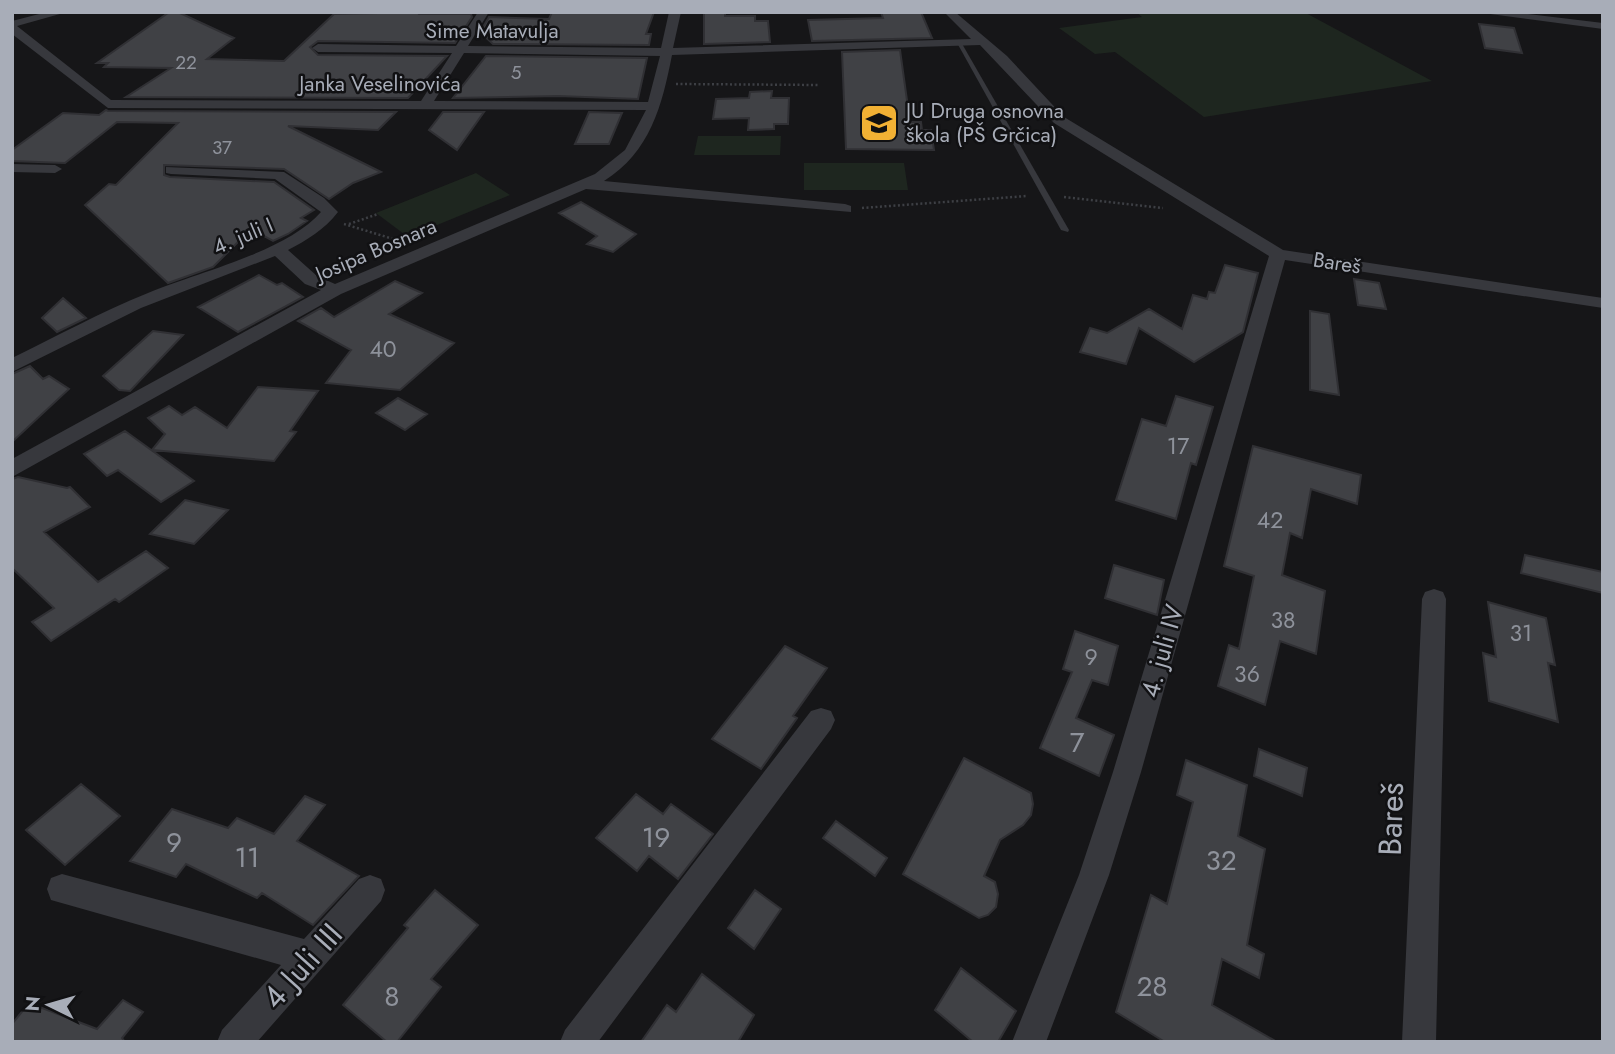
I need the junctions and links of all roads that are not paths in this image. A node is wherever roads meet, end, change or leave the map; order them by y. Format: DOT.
graph roads {
  1 [pos="62,12"];
  2 [pos="484,12"];
  3 [pos="675,12"];
  4 [pos="949,12"];
  5 [pos="1480,12"];
  6 [pos="12,26"];
  7 [pos="1603,26"];
  8 [pos="958,42"];
  9 [pos="979,42"];
  10 [pos="318,48"];
  11 [pos="458,51"];
  12 [pos="665,52"];
  13 [pos="425,105"];
  14 [pos="653,106"];
  15 [pos="12,168"];
  16 [pos="55,169"];
  17 [pos="171,170"];
  18 [pos="584,184"];
  19 [pos="845,209"];
  20 [pos="1065,230"];
  21 [pos="276,248"];
  22 [pos="1278,254"];
  23 [pos="335,290"];
  24 [pos="1603,303"];
  25 [pos="12,366"];
  26 [pos="12,469"];
  27 [pos="1434,599"];
  28 [pos="821,720"];
  29 [pos="62,889"];
  30 [pos="370,890"];
  31 [pos="310,957"];
  32 [pos="234,1042"];
  33 [pos="576,1042"];
  34 [pos="1029,1042"];
  35 [pos="1419,1042"];
  1 -- 6 [label="street"];
  2 -- 11 [label="street"];
  3 -- 12 [label="street, Josipa Bosnara"];
  4 -- 9 [label="street"];
  5 -- 7 [label="street"];
  6 -- 13 [label="street, Janka Veselinovića"];
  8 -- 9 [label="street, Sime Matavulja"];
  8 -- 12 [label="street, Sime Matavulja"];
  8 -- 20 [label="lane"];
  9 -- 22 [label="street"];
  10 -- 11 [label="street, Sime Matavulja"];
  11 -- 12 [label="street, Sime Matavulja"];
  11 -- 13 [label="street"];
  12 -- 14 [label="street, Josipa Bosnara"];
  13 -- 14 [label="street, Janka Veselinovića"];
  14 -- 18 [label="street, Josipa Bosnara"];
  15 -- 16 [label="street"];
  17 -- 21 [label="street, 4. juli I"];
  18 -- 19 [label="street"];
  18 -- 23 [label="street, Josipa Bosnara"];
  21 -- 23 [label="street"];
  21 -- 25 [label="street, 4. juli I"];
  22 -- 24 [label="street, Bareš"];
  22 -- 34 [label="street, 4. juli IV"];
  23 -- 26 [label="street, Josipa Bosnara"];
  27 -- 35 [label="street, Bareš"];
  28 -- 33 [label="street"];
  29 -- 31 [label="street"];
  30 -- 31 [label="street, 4 Juli III"];
  31 -- 32 [label="street, 4 Juli III"];
}
